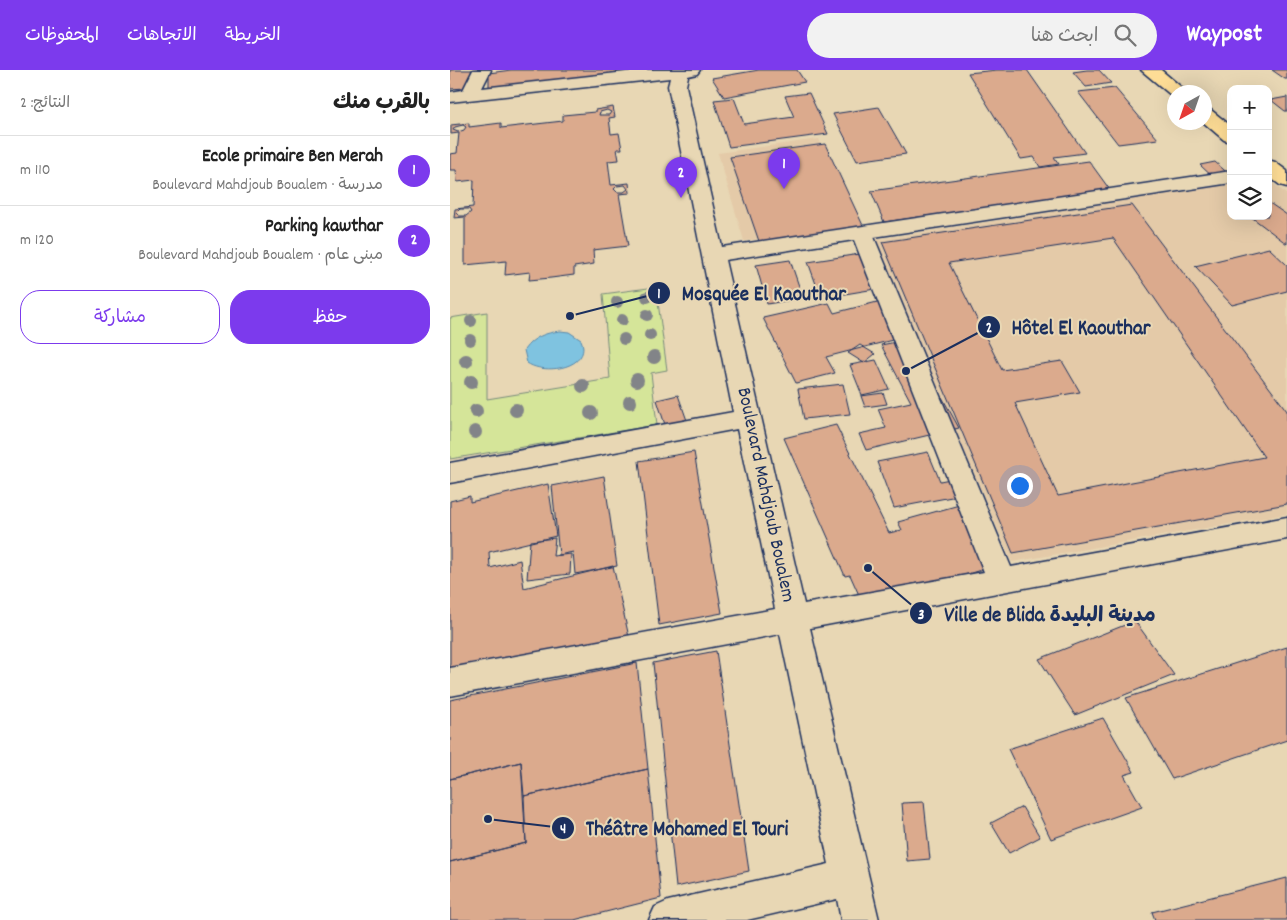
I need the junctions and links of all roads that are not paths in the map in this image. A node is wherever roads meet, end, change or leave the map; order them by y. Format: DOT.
graph roads {
  1 [pos="482,70"];
  2 [pos="1150,70"];
  3 [pos="684,71"];
  4 [pos="1169,85"];
  5 [pos="470,95"];
  6 [pos="450,97"];
  7 [pos="1212,121"];
  8 [pos="1227,133"];
  9 [pos="1227,178"];
  10 [pos="861,232"];
  11 [pos="714,254"];
  12 [pos="747,418"];
  13 [pos="450,474"];
  14 [pos="1287,528"];
  15 [pos="1002,580"];
  16 [pos="792,619"];
  17 [pos="450,682"];
  18 [pos="851,877"];
  19 [pos="668,920"];
  20 [pos="860,920"];
  1 -- 5 [label="street"];
  2 -- 4 [label="main road"];
  3 -- 5 [label="street"];
  3 -- 11 [label="street, Boulevard Mahdjoub Boualem"];
  5 -- 6 [label="street"];
  7 -- 8 [label="main road"];
  9 -- 10 [label="street"];
  10 -- 11 [label="street"];
  10 -- 15 [label="street"];
  11 -- 12 [label="street, Boulevard Mahdjoub Boualem"];
  12 -- 13 [label="street"];
  12 -- 16 [label="street, Boulevard Mahdjoub Boualem"];
  14 -- 15 [label="street"];
  15 -- 16 [label="street"];
  16 -- 17 [label="street"];
  16 -- 18 [label="street, Boulevard Mahdjoub Boualem"];
  18 -- 19 [label="street"];
  18 -- 20 [label="street, Boulevard Mahdjoub Boualem"];
}
